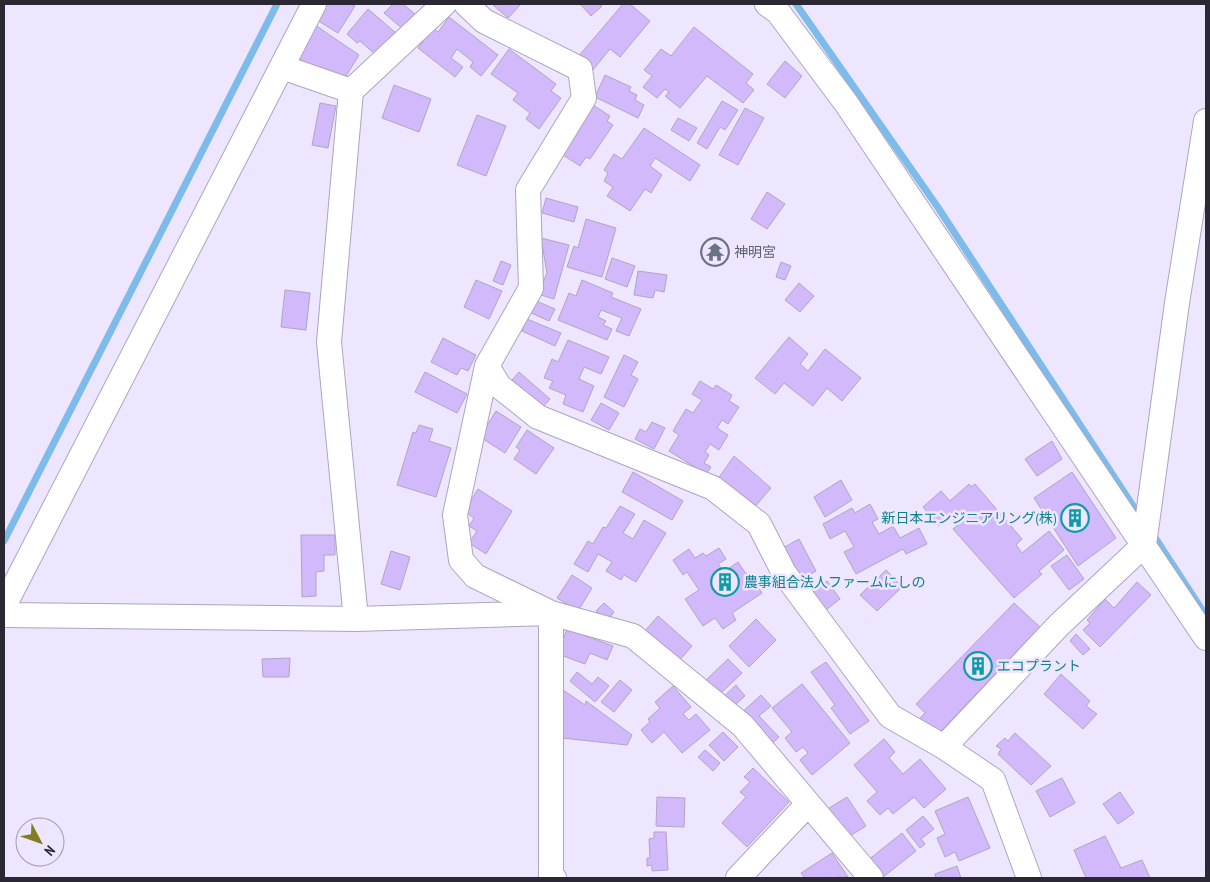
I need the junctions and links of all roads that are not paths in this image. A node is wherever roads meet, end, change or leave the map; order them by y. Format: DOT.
graph roads {
  1 [pos="314,4"];
  2 [pos="444,4"];
  3 [pos="466,4"];
  4 [pos="766,4"];
  5 [pos="282,67"];
  6 [pos="351,91"];
  7 [pos="1206,121"];
  8 [pos="487,366"];
  9 [pos="1144,545"];
  10 [pos="4,606"];
  11 [pos="551,613"];
  12 [pos="4,615"];
  13 [pos="356,619"];
  14 [pos="1206,638"];
  15 [pos="944,748"];
  16 [pos="808,804"];
  17 [pos="554,878"];
  18 [pos="738,878"];
  19 [pos="871,878"];
  20 [pos="1029,878"];
  1 -- 5 [label="street"];
  2 -- 6 [label="street"];
  3 -- 8 [label="street"];
  4 -- 9 [label="street"];
  5 -- 6 [label="street"];
  5 -- 10 [label="street"];
  6 -- 13 [label="street"];
  7 -- 9 [label="street"];
  8 -- 11 [label="street"];
  8 -- 15 [label="street"];
  9 -- 14 [label="street"];
  9 -- 15 [label="street"];
  11 -- 13 [label="street"];
  11 -- 16 [label="street"];
  11 -- 17 [label="street"];
  12 -- 13 [label="street"];
  15 -- 20 [label="street"];
  16 -- 18 [label="street"];
  16 -- 19 [label="street"];
}
